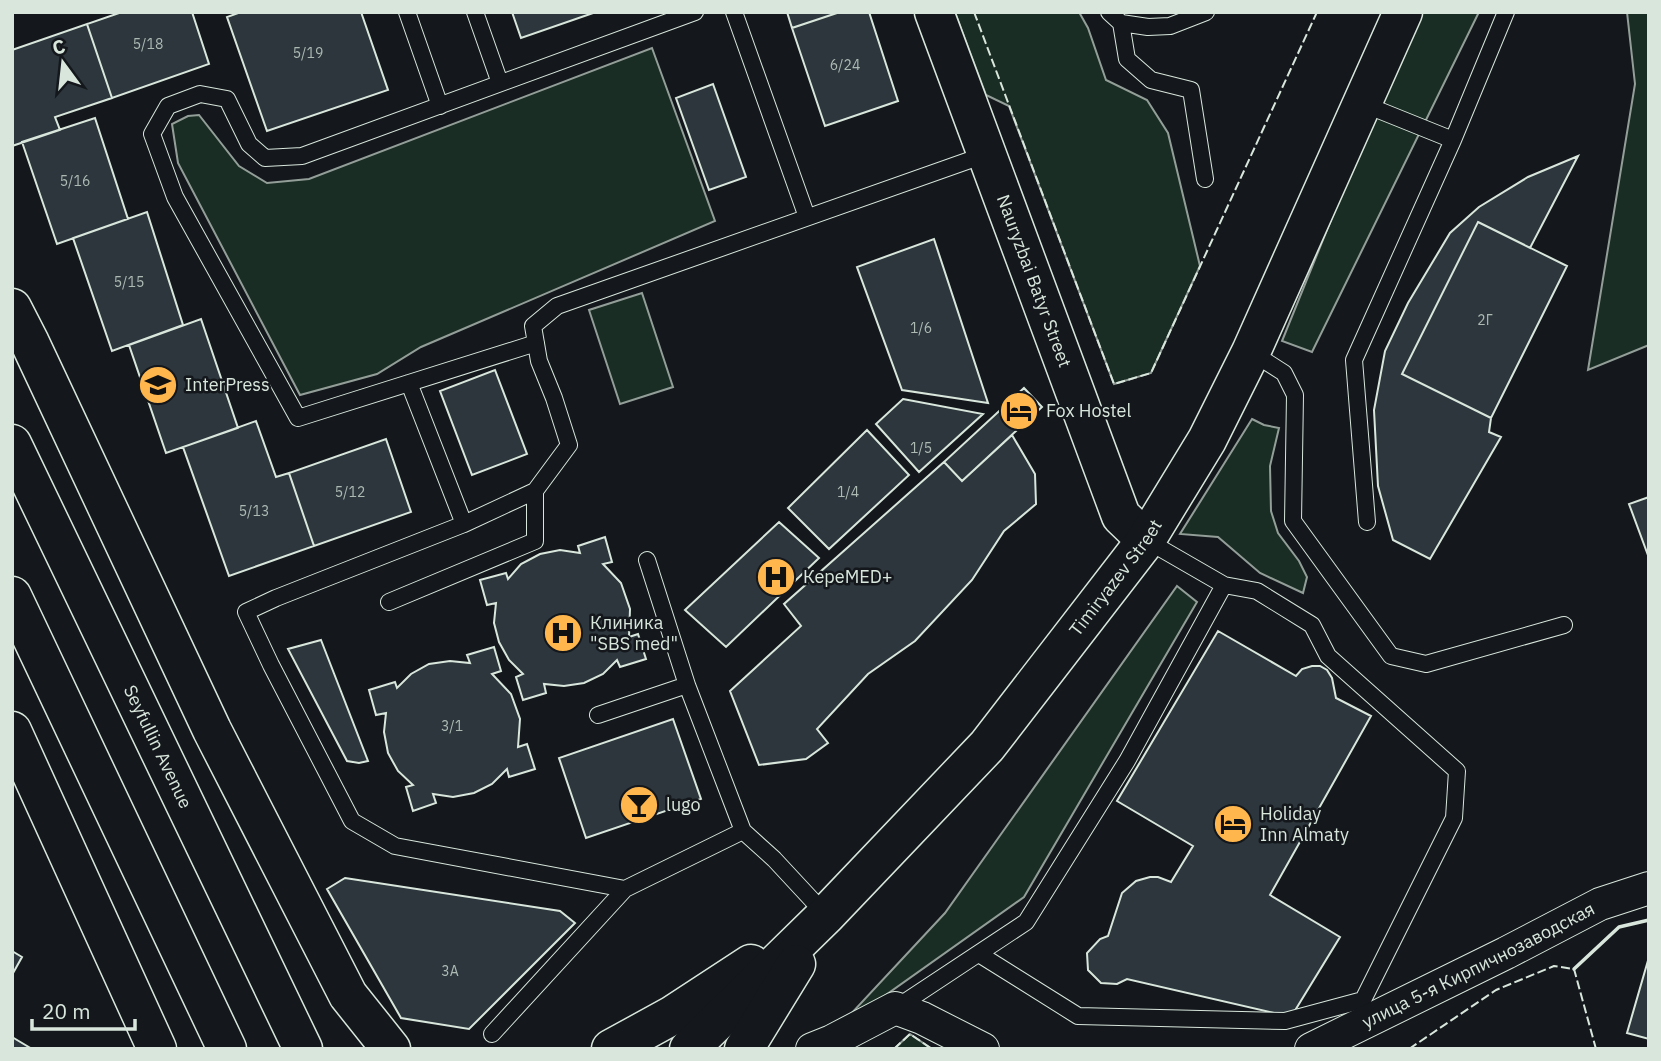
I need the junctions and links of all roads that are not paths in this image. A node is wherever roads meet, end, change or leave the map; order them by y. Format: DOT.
graph roads {
  1 [pos="407,12"];
  2 [pos="475,12"];
  3 [pos="695,12"];
  4 [pos="734,12"];
  5 [pos="934,12"];
  6 [pos="1206,12"];
  7 [pos="1403,12"];
  8 [pos="1506,12"];
  9 [pos="1115,18"];
  10 [pos="500,83"];
  11 [pos="1361,103"];
  12 [pos="439,106"];
  13 [pos="1453,140"];
  14 [pos="987,154"];
  15 [pos="1205,179"];
  16 [pos="807,217"];
  17 [pos="12,308"];
  18 [pos="536,344"];
  19 [pos="1251,352"];
  20 [pos="409,383"];
  21 [pos="12,444"];
  22 [pos="535,491"];
  23 [pos="1367,522"];
  24 [pos="464,524"];
  25 [pos="1146,540"];
  26 [pos="647,561"];
  27 [pos="1224,585"];
  28 [pos="12,596"];
  29 [pos="389,602"];
  30 [pos="1563,625"];
  31 [pos="687,685"];
  32 [pos="598,715"];
  33 [pos="12,731"];
  34 [pos="743,831"];
  35 [pos="1649,888"];
  36 [pos="625,889"];
  37 [pos="826,915"];
  38 [pos="979,954"];
  39 [pos="895,1008"];
  40 [pos="492,1034"];
  41 [pos="157,1049"];
  42 [pos="227,1049"];
  43 [pos="303,1049"];
  44 [pos="391,1049"];
  45 [pos="611,1049"];
  46 [pos="689,1049"];
  47 [pos="744,1049"];
  48 [pos="812,1049"];
  49 [pos="983,1049"];
  50 [pos="1311,1049"];
  1 -- 12 [label="lane"];
  2 -- 10 [label="lane"];
  3 -- 10 [label="lane"];
  4 -- 16 [label="lane"];
  5 -- 14 [label="main road, Nauryzbai Batyr Street"];
  6 -- 9 [label="lane"];
  7 -- 11 [label="main road, Timiryazev Street"];
  8 -- 13 [label="lane"];
  9 -- 15 [label="lane"];
  10 -- 12 [label="lane"];
  11 -- 13 [label="lane"];
  11 -- 19 [label="main road, Timiryazev Street"];
  12 -- 20 [label="lane"];
  13 -- 23 [label="lane"];
  14 -- 16 [label="lane"];
  14 -- 25 [label="main road, Nauryzbai Batyr Street"];
  16 -- 18 [label="lane"];
  17 -- 44 [label="main road"];
  18 -- 20 [label="lane"];
  18 -- 22 [label="lane"];
  19 -- 25 [label="main road, Timiryazev Street"];
  19 -- 30 [label="lane"];
  20 -- 24 [label="lane"];
  21 -- 43 [label="main road, Seyfullin Avenue"];
  22 -- 24 [label="lane"];
  22 -- 29 [label="lane"];
  24 -- 36 [label="lane"];
  25 -- 27 [label="lane"];
  25 -- 37 [label="main road, Timiryazev Street"];
  26 -- 31 [label="lane"];
  27 -- 38 [label="lane"];
  27 -- 38 [label="lane"];
  28 -- 42 [label="main road"];
  31 -- 32 [label="lane"];
  31 -- 34 [label="lane"];
  33 -- 41 [label="main road"];
  34 -- 36 [label="lane"];
  34 -- 37 [label="lane"];
  35 -- 50 [label="street, улица 5-я Кирпичнозаводская"];
  36 -- 40 [label="lane"];
  37 -- 45 [label="main road"];
  37 -- 46 [label="main road, Timiryazev Street"];
  37 -- 47 [label="main road"];
  38 -- 39 [label="lane"];
  39 -- 48 [label="street"];
  39 -- 49 [label="street"];
}
